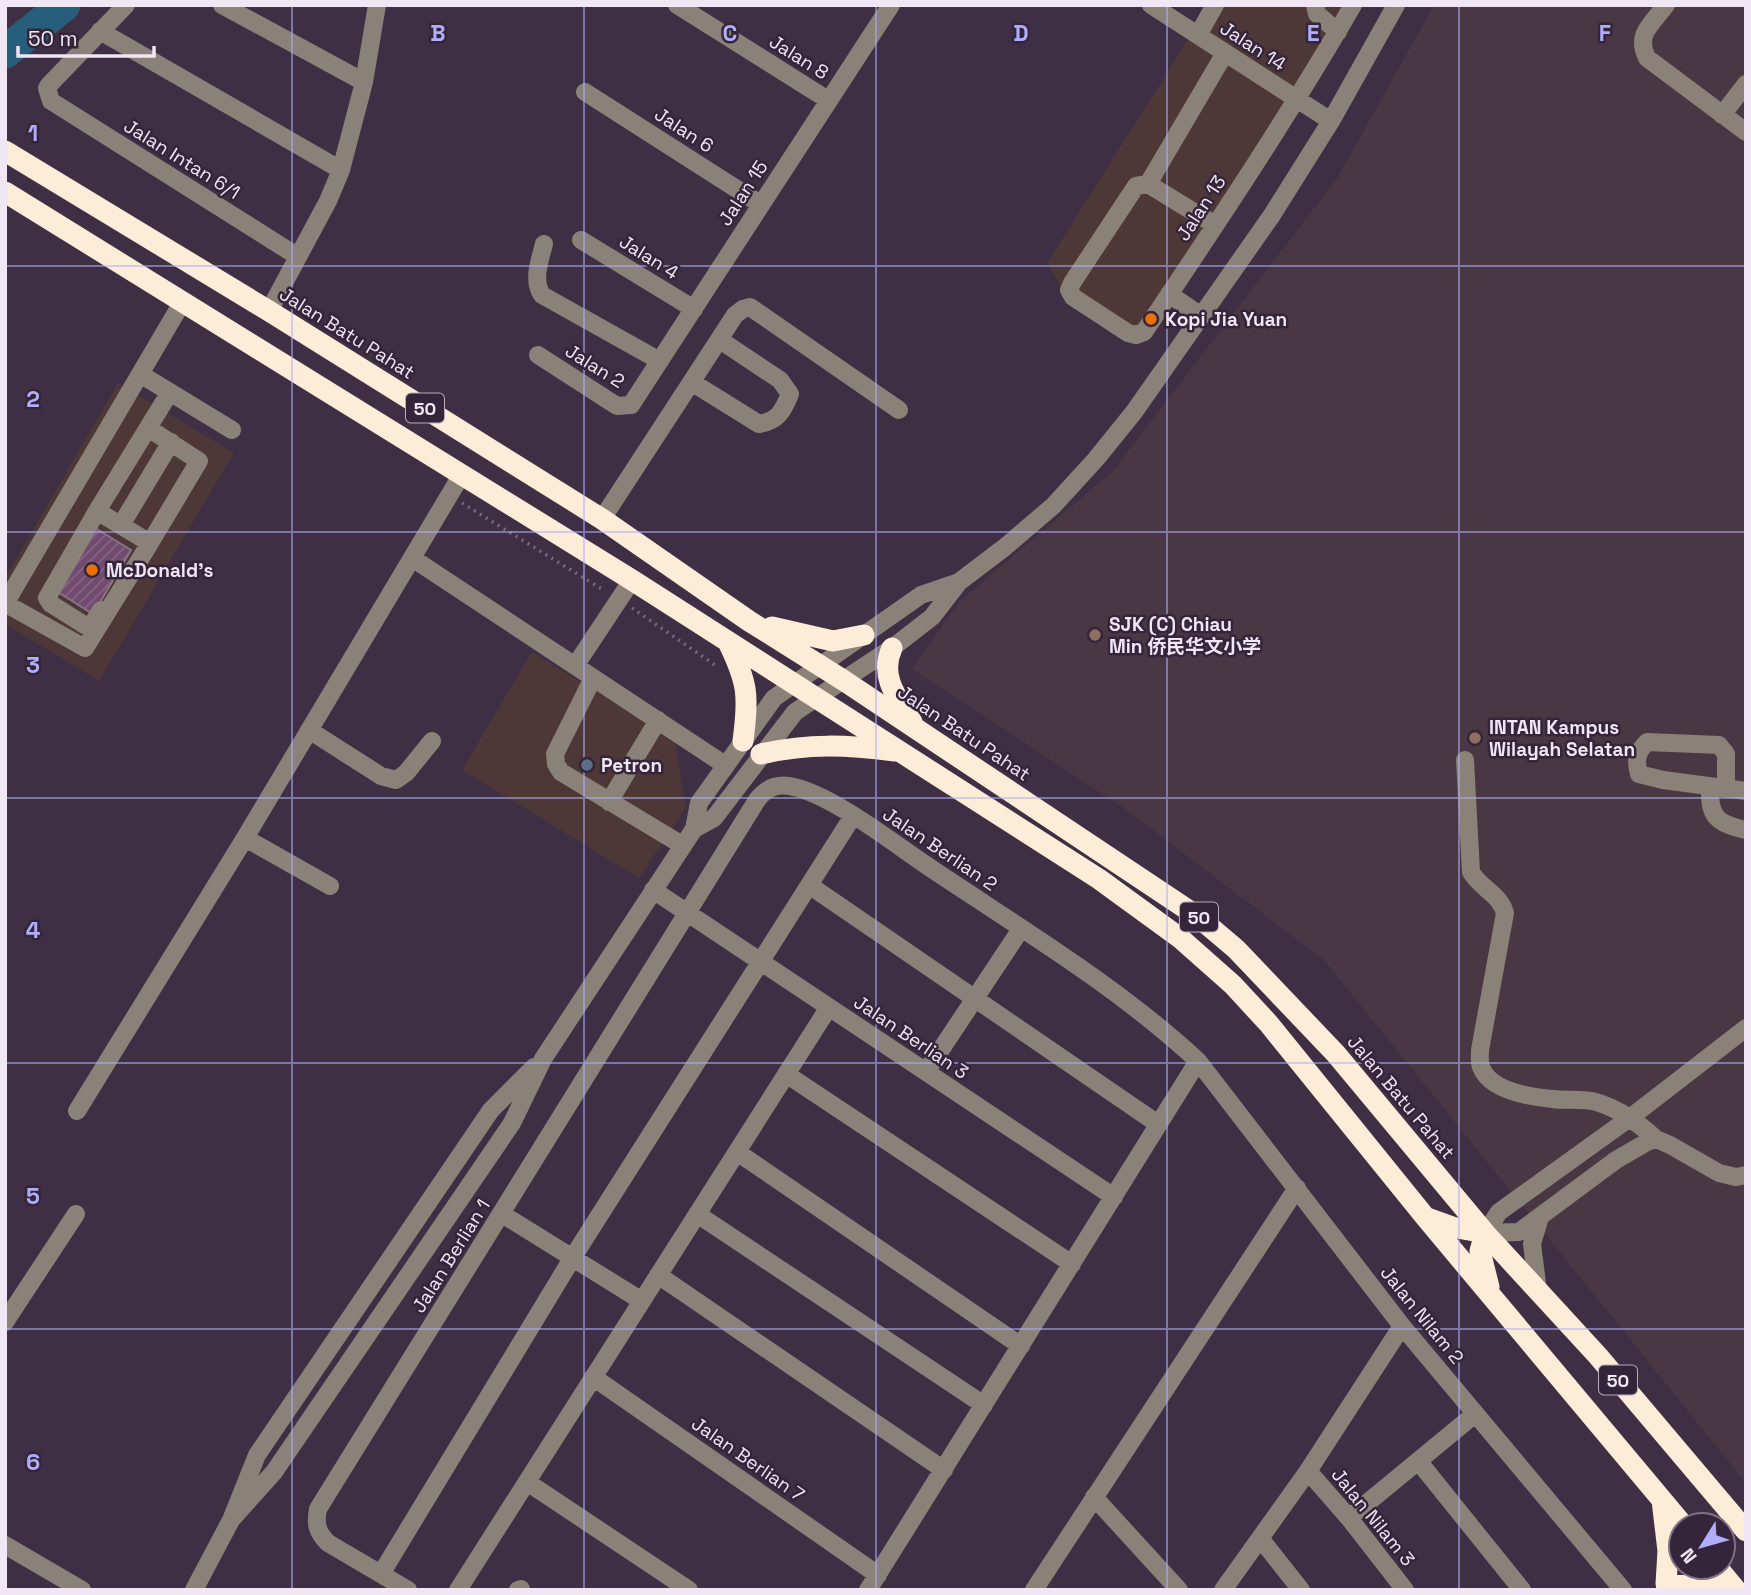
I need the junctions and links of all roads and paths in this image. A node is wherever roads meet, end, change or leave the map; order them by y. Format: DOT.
graph roads {
  1 [pos="125,5"];
  2 [pos="222,5"];
  3 [pos="377,5"];
  4 [pos="677,5"];
  5 [pos="891,5"];
  6 [pos="1152,5"];
  7 [pos="1215,5"];
  8 [pos="1315,5"];
  9 [pos="1353,5"];
  10 [pos="1396,5"];
  11 [pos="1666,5"];
  12 [pos="100,31"];
  13 [pos="1338,32"];
  14 [pos="1198,35"];
  15 [pos="1225,53"];
  16 [pos="364,82"];
  17 [pos="1746,84"];
  18 [pos="585,92"];
  19 [pos="1297,99"];
  20 [pos="828,100"];
  21 [pos="1722,115"];
  22 [pos="1331,121"];
  23 [pos="1746,132"];
  24 [pos="5,151"];
  25 [pos="341,170"];
  26 [pos="1148,184"];
  27 [pos="6,192"];
  28 [pos="760,204"];
  29 [pos="1215,225"];
  30 [pos="582,240"];
  31 [pos="544,244"];
  32 [pos="297,256"];
  33 [pos="1169,294"];
  34 [pos="183,301"];
  35 [pos="694,309"];
  36 [pos="269,311"];
  37 [pos="1201,316"];
  38 [pos="720,340"];
  39 [pos="538,355"];
  40 [pos="660,361"];
  41 [pos="141,374"];
  42 [pos="693,383"];
  43 [pos="170,392"];
  44 [pos="631,405"];
  45 [pos="899,410"];
  46 [pos="148,428"];
  47 [pos="232,430"];
  48 [pos="171,442"];
  49 [pos="463,474"];
  50 [pos="446,501"];
  51 [pos="97,511"];
  52 [pos="603,519"];
  53 [pos="121,525"];
  54 [pos="150,543"];
  55 [pos="412,558"];
  56 [pos="632,580"];
  57 [pos="959,582"];
  58 [pos="617,602"];
  59 [pos="750,621"];
  60 [pos="864,635"];
  61 [pos="727,642"];
  62 [pos="892,648"];
  63 [pos="820,664"];
  64 [pos="575,666"];
  65 [pos="593,678"];
  66 [pos="843,680"];
  67 [pos="794,684"];
  68 [pos="746,685"];
  69 [pos="816,698"];
  70 [pos="658,720"];
  71 [pos="916,729"];
  72 [pos="309,730"];
  73 [pos="432,741"];
  74 [pos="743,741"];
  75 [pos="900,752"];
  76 [pos="761,754"];
  77 [pos="1465,761"];
  78 [pos="725,765"];
  79 [pos="1718,787"];
  80 [pos="1746,791"];
  81 [pos="609,802"];
  82 [pos="853,816"];
  83 [pos="694,829"];
  84 [pos="1746,830"];
  85 [pos="245,838"];
  86 [pos="682,845"];
  87 [pos="809,885"];
  88 [pos="330,886"];
  89 [pos="653,890"];
  90 [pos="686,912"];
  91 [pos="1021,929"];
  92 [pos="761,962"];
  93 [pos="975,999"];
  94 [pos="829,1007"];
  95 [pos="1746,1028"];
  96 [pos="543,1059"];
  97 [pos="1198,1060"];
  98 [pos="926,1072"];
  99 [pos="786,1074"];
  100 [pos="77,1111"];
  101 [pos="1631,1117"];
  102 [pos="1158,1124"];
  103 [pos="1656,1139"];
  104 [pos="737,1152"];
  105 [pos="1746,1175"];
  106 [pos="1297,1188"];
  107 [pos="1114,1197"];
  108 [pos="76,1214"];
  109 [pos="502,1214"];
  110 [pos="697,1214"];
  111 [pos="1540,1217"];
  112 [pos="1426,1218"];
  113 [pos="1485,1233"];
  114 [pos="573,1257"];
  115 [pos="1072,1264"];
  116 [pos="658,1275"];
  117 [pos="1538,1291"];
  118 [pos="1494,1299"];
  119 [pos="642,1301"];
  120 [pos="5,1322"];
  121 [pos="1402,1326"];
  122 [pos="1021,1346"];
  123 [pos="593,1377"];
  124 [pos="984,1405"];
  125 [pos="1475,1414"];
  126 [pos="1419,1462"];
  127 [pos="944,1470"];
  128 [pos="1308,1471"];
  129 [pos="527,1482"];
  130 [pos="1094,1497"];
  131 [pos="1662,1500"];
  132 [pos="1671,1511"];
  133 [pos="1349,1518"];
  134 [pos="231,1520"];
  135 [pos="1746,1531"];
  136 [pos="1260,1538"];
  137 [pos="5,1545"];
  138 [pos="381,1574"];
  139 [pos="873,1582"];
  140 [pos="1664,1587"];
  141 [pos="82,1590"];
  142 [pos="194,1590"];
  143 [pos="408,1590"];
  144 [pos="458,1590"];
  145 [pos="689,1590"];
  146 [pos="1034,1590"];
  147 [pos="1179,1590"];
  148 [pos="1223,1590"];
  149 [pos="1301,1590"];
  150 [pos="1405,1590"];
  151 [pos="1522,1590"];
  152 [pos="1623,1590"];
  153 [pos="1714,1590"];
  1 -- 12 [label="street"];
  2 -- 16 [label="street"];
  3 -- 16 [label="street"];
  4 -- 20 [label="street, Jalan 8"];
  5 -- 20 [label="street, Jalan 15"];
  6 -- 14 [label="street, Jalan 14"];
  7 -- 14 [label="street"];
  8 -- 13 [label="street"];
  9 -- 13 [label="street, Jalan 13"];
  10 -- 22 [label="street"];
  11 -- 21 [label="street"];
  12 -- 25 [label="street"];
  12 -- 32 [label="street, Jalan Intan 6/1"];
  13 -- 19 [label="street, Jalan 13"];
  14 -- 15 [label="street, Jalan 14"];
  15 -- 19 [label="street, Jalan 14"];
  15 -- 26 [label="street"];
  16 -- 25 [label="street"];
  17 -- 21 [label="street"];
  18 -- 28 [label="street, Jalan 6"];
  19 -- 22 [label="street, Jalan 14"];
  19 -- 29 [label="street, Jalan 13"];
  20 -- 28 [label="street, Jalan 15"];
  21 -- 23 [label="street"];
  22 -- 37 [label="street"];
  24 -- 36 [label="highway, Jalan Batu Pahat / 50"];
  25 -- 32 [label="street"];
  26 -- 29 [label="street"];
  26 -- 33 [label="street, Jalan 13"];
  27 -- 34 [label="highway, 50"];
  28 -- 35 [label="street, Jalan 15"];
  29 -- 33 [label="street, Jalan 13"];
  30 -- 35 [label="street, Jalan 4"];
  31 -- 40 [label="street"];
  32 -- 36 [label="street"];
  33 -- 37 [label="street"];
  34 -- 41 [label="street"];
  34 -- 49 [label="highway, 50"];
  35 -- 40 [label="street, Jalan 15"];
  36 -- 52 [label="highway, Jalan Batu Pahat / 50"];
  37 -- 57 [label="street"];
  38 -- 42 [label="street"];
  38 -- 42 [label="street"];
  38 -- 45 [label="street"];
  39 -- 44 [label="street, Jalan 2"];
  40 -- 44 [label="street, Jalan 15"];
  41 -- 43 [label="street"];
  41 -- 54 [label="street"];
  42 -- 52 [label="street"];
  43 -- 46 [label="street"];
  43 -- 47 [label="street"];
  46 -- 48 [label="street"];
  46 -- 51 [label="street"];
  48 -- 53 [label="street"];
  48 -- 54 [label="street"];
  49 -- 50 [label="street"];
  49 -- 56 [label="highway, 50"];
  50 -- 55 [label="street"];
  50 -- 58 [label="path"];
  51 -- 53 [label="street"];
  51 -- 54 [label="street"];
  52 -- 59 [label="highway, Jalan Batu Pahat / 50"];
  53 -- 54 [label="street"];
  55 -- 64 [label="street"];
  55 -- 72 [label="street"];
  56 -- 58 [label="street"];
  56 -- 61 [label="highway, 50"];
  57 -- 60 [label="street"];
  57 -- 62 [label="street"];
  58 -- 64 [label="street"];
  58 -- 68 [label="path"];
  59 -- 60 [label="highway"];
  59 -- 63 [label="highway, Jalan Batu Pahat / 50"];
  60 -- 63 [label="street"];
  61 -- 67 [label="highway, 50"];
  61 -- 68 [label="highway"];
  62 -- 66 [label="street"];
  62 -- 71 [label="highway"];
  63 -- 66 [label="highway, Jalan Batu Pahat / 50"];
  63 -- 67 [label="street"];
  64 -- 65 [label="street"];
  65 -- 70 [label="street"];
  65 -- 81 [label="street"];
  66 -- 69 [label="street"];
  66 -- 71 [label="highway, Jalan Batu Pahat / 50"];
  67 -- 69 [label="highway, 50"];
  67 -- 74 [label="street"];
  68 -- 74 [label="highway"];
  69 -- 75 [label="highway, 50"];
  69 -- 76 [label="street"];
  70 -- 78 [label="street"];
  70 -- 81 [label="street"];
  71 -- 113 [label="highway, Jalan Batu Pahat / 50"];
  72 -- 73 [label="street"];
  72 -- 85 [label="street"];
  74 -- 78 [label="street"];
  75 -- 76 [label="highway"];
  75 -- 112 [label="highway, 50"];
  76 -- 83 [label="street"];
  77 -- 101 [label="street"];
  78 -- 83 [label="street"];
  79 -- 79 [label="street"];
  79 -- 80 [label="street"];
  79 -- 84 [label="street"];
  81 -- 86 [label="street"];
  82 -- 87 [label="street"];
  82 -- 90 [label="street, Jalan Berlian 2"];
  82 -- 91 [label="street, Jalan Berlian 2"];
  83 -- 86 [label="street"];
  85 -- 88 [label="street"];
  85 -- 100 [label="street"];
  86 -- 89 [label="street"];
  87 -- 92 [label="street"];
  87 -- 93 [label="street"];
  89 -- 90 [label="street, Jalan Berlian 3"];
  89 -- 96 [label="street"];
  90 -- 92 [label="street, Jalan Berlian 3"];
  90 -- 109 [label="street, Jalan Berlian 1"];
  91 -- 93 [label="street"];
  91 -- 97 [label="street, Jalan Berlian 2"];
  92 -- 94 [label="street, Jalan Berlian 3"];
  92 -- 114 [label="street"];
  93 -- 98 [label="street"];
  93 -- 102 [label="street"];
  94 -- 98 [label="street, Jalan Berlian 3"];
  94 -- 99 [label="street"];
  95 -- 101 [label="street"];
  96 -- 134 [label="street"];
  96 -- 134 [label="street"];
  97 -- 102 [label="street"];
  97 -- 106 [label="street, Jalan Nilam 2"];
  98 -- 107 [label="street, Jalan Berlian 3"];
  99 -- 104 [label="street"];
  99 -- 115 [label="street"];
  101 -- 103 [label="street"];
  101 -- 113 [label="street"];
  102 -- 107 [label="street"];
  103 -- 105 [label="street"];
  103 -- 111 [label="street"];
  104 -- 110 [label="street"];
  104 -- 122 [label="street"];
  106 -- 121 [label="street, Jalan Nilam 2"];
  106 -- 130 [label="street"];
  107 -- 115 [label="street"];
  108 -- 120 [label="street"];
  109 -- 114 [label="street"];
  109 -- 138 [label="street, Jalan Berlian 1"];
  110 -- 116 [label="street"];
  110 -- 124 [label="street"];
  111 -- 113 [label="street"];
  111 -- 117 [label="street"];
  112 -- 113 [label="highway"];
  112 -- 118 [label="highway, 50"];
  113 -- 117 [label="highway, Jalan Batu Pahat / 50"];
  113 -- 118 [label="highway"];
  114 -- 119 [label="street"];
  114 -- 138 [label="street"];
  115 -- 122 [label="street"];
  116 -- 119 [label="street"];
  116 -- 127 [label="street"];
  117 -- 135 [label="highway, Jalan Batu Pahat / 50"];
  118 -- 131 [label="highway, 50"];
  119 -- 123 [label="street"];
  121 -- 125 [label="street, Jalan Nilam 2"];
  121 -- 128 [label="street"];
  122 -- 124 [label="street"];
  123 -- 129 [label="street"];
  123 -- 139 [label="street, Jalan Berlian 7"];
  124 -- 127 [label="street"];
  125 -- 126 [label="street"];
  125 -- 152 [label="street, Jalan Nilam 2"];
  126 -- 133 [label="street"];
  126 -- 151 [label="street"];
  127 -- 139 [label="street"];
  128 -- 133 [label="street, Jalan Nilam 3"];
  128 -- 136 [label="street"];
  129 -- 144 [label="street"];
  129 -- 145 [label="street"];
  130 -- 146 [label="street"];
  130 -- 147 [label="street"];
  131 -- 132 [label="highway, 50"];
  131 -- 140 [label="highway"];
  133 -- 150 [label="street, Jalan Nilam 3"];
  134 -- 142 [label="street"];
  136 -- 148 [label="street"];
  136 -- 149 [label="street"];
  137 -- 141 [label="street"];
  138 -- 143 [label="street, Jalan Berlian 1"];
  140 -- 153 [label="highway"];
}
